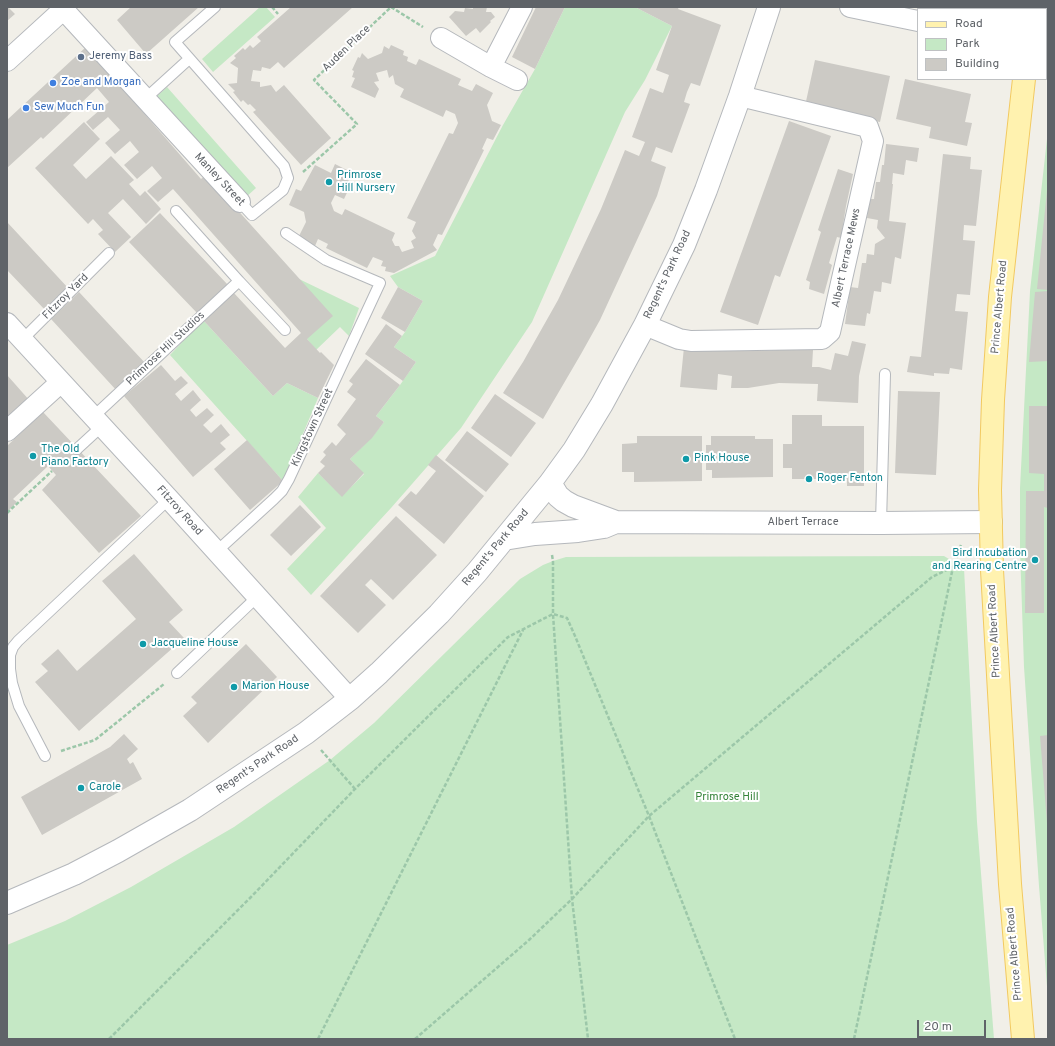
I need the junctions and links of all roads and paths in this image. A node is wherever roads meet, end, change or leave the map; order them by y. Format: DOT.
graph roads {
  1 [pos="215,7"];
  2 [pos="272,7"];
  3 [pos="391,7"];
  4 [pos="522,7"];
  5 [pos="769,7"];
  6 [pos="850,7"];
  7 [pos="55,11"];
  8 [pos="278,14"];
  9 [pos="917,21"];
  10 [pos="441,38"];
  11 [pos="189,59"];
  12 [pos="7,61"];
  13 [pos="491,67"];
  14 [pos="517,80"];
  15 [pos="1024,80"];
  16 [pos="740,96"];
  17 [pos="145,99"];
  18 [pos="283,190"];
  19 [pos="240,202"];
  20 [pos="176,211"];
  21 [pos="286,233"];
  22 [pos="110,253"];
  23 [pos="239,281"];
  24 [pos="7,323"];
  25 [pos="645,325"];
  26 [pos="285,330"];
  27 [pos="22,340"];
  28 [pos="885,374"];
  29 [pos="61,382"];
  30 [pos="97,421"];
  31 [pos="7,431"];
  32 [pos="77,449"];
  33 [pos="52,471"];
  34 [pos="550,483"];
  35 [pos="169,499"];
  36 [pos="7,513"];
  37 [pos="616,522"];
  38 [pos="990,522"];
  39 [pos="881,523"];
  40 [pos="547,533"];
  41 [pos="504,539"];
  42 [pos="962,545"];
  43 [pos="216,552"];
  44 [pos="953,567"];
  45 [pos="257,596"];
  46 [pos="553,614"];
  47 [pos="524,630"];
  48 [pos="177,673"];
  49 [pos="350,699"];
  50 [pos="306,733"];
  51 [pos="45,756"];
  52 [pos="355,789"];
  53 [pos="649,816"];
  54 [pos="572,899"];
  55 [pos="7,903"];
  56 [pos="109,1039"];
  57 [pos="318,1039"];
  58 [pos="415,1039"];
  59 [pos="588,1039"];
  60 [pos="735,1039"];
  61 [pos="854,1039"];
  62 [pos="1023,1039"];
  1 -- 11 [label="lane"];
  2 -- 8 [label="path"];
  3 -- 10 [label="path, Auden Place"];
  3 -- 18 [label="path, Auden Place"];
  4 -- 13 [label="street"];
  5 -- 16 [label="street, Regent's Park Road"];
  6 -- 9 [label="street"];
  7 -- 12 [label="street"];
  7 -- 17 [label="street, Manley Street"];
  10 -- 13 [label="street"];
  11 -- 17 [label="lane"];
  11 -- 18 [label="lane"];
  13 -- 14 [label="street"];
  15 -- 38 [label="main road, Prince Albert Road"];
  16 -- 25 [label="street, Regent's Park Road"];
  16 -- 25 [label="street, Albert Terrace Mews"];
  17 -- 19 [label="street, Manley Street"];
  18 -- 19 [label="lane, Manley Street"];
  20 -- 23 [label="lane"];
  21 -- 43 [label="lane, Kingstown Street"];
  22 -- 27 [label="lane, Fitzroy Yard"];
  23 -- 26 [label="lane"];
  23 -- 30 [label="lane, Primrose Hill Studios"];
  24 -- 27 [label="street, Fitzroy Road"];
  25 -- 34 [label="street, Regent's Park Road"];
  27 -- 29 [label="street, Fitzroy Road"];
  28 -- 39 [label="lane"];
  29 -- 30 [label="street, Fitzroy Road"];
  29 -- 31 [label="street"];
  30 -- 32 [label="lane, Primrose Hill Studios"];
  30 -- 35 [label="street, Fitzroy Road"];
  33 -- 36 [label="path"];
  34 -- 37 [label="street, Albert Terrace"];
  34 -- 41 [label="street, Regent's Park Road"];
  35 -- 43 [label="street, Fitzroy Road"];
  35 -- 51 [label="lane"];
  37 -- 39 [label="street, Albert Terrace"];
  37 -- 40 [label="street, Albert Terrace"];
  38 -- 39 [label="street, Albert Terrace"];
  38 -- 62 [label="main road, Prince Albert Road"];
  40 -- 41 [label="street, Albert Terrace"];
  40 -- 46 [label="path"];
  41 -- 49 [label="street, Regent's Park Road"];
  42 -- 44 [label="path"];
  43 -- 45 [label="street, Fitzroy Road"];
  44 -- 53 [label="path"];
  44 -- 61 [label="path"];
  45 -- 48 [label="lane"];
  45 -- 49 [label="street, Fitzroy Road"];
  46 -- 47 [label="path"];
  46 -- 53 [label="path"];
  46 -- 54 [label="path"];
  47 -- 52 [label="path"];
  47 -- 57 [label="path"];
  48 -- 51 [label="path"];
  49 -- 50 [label="street, Regent's Park Road"];
  50 -- 52 [label="path"];
  50 -- 55 [label="street, Regent's Park Road"];
  52 -- 56 [label="path"];
  53 -- 54 [label="path"];
  53 -- 60 [label="path"];
  54 -- 58 [label="path"];
  54 -- 59 [label="path"];
}
